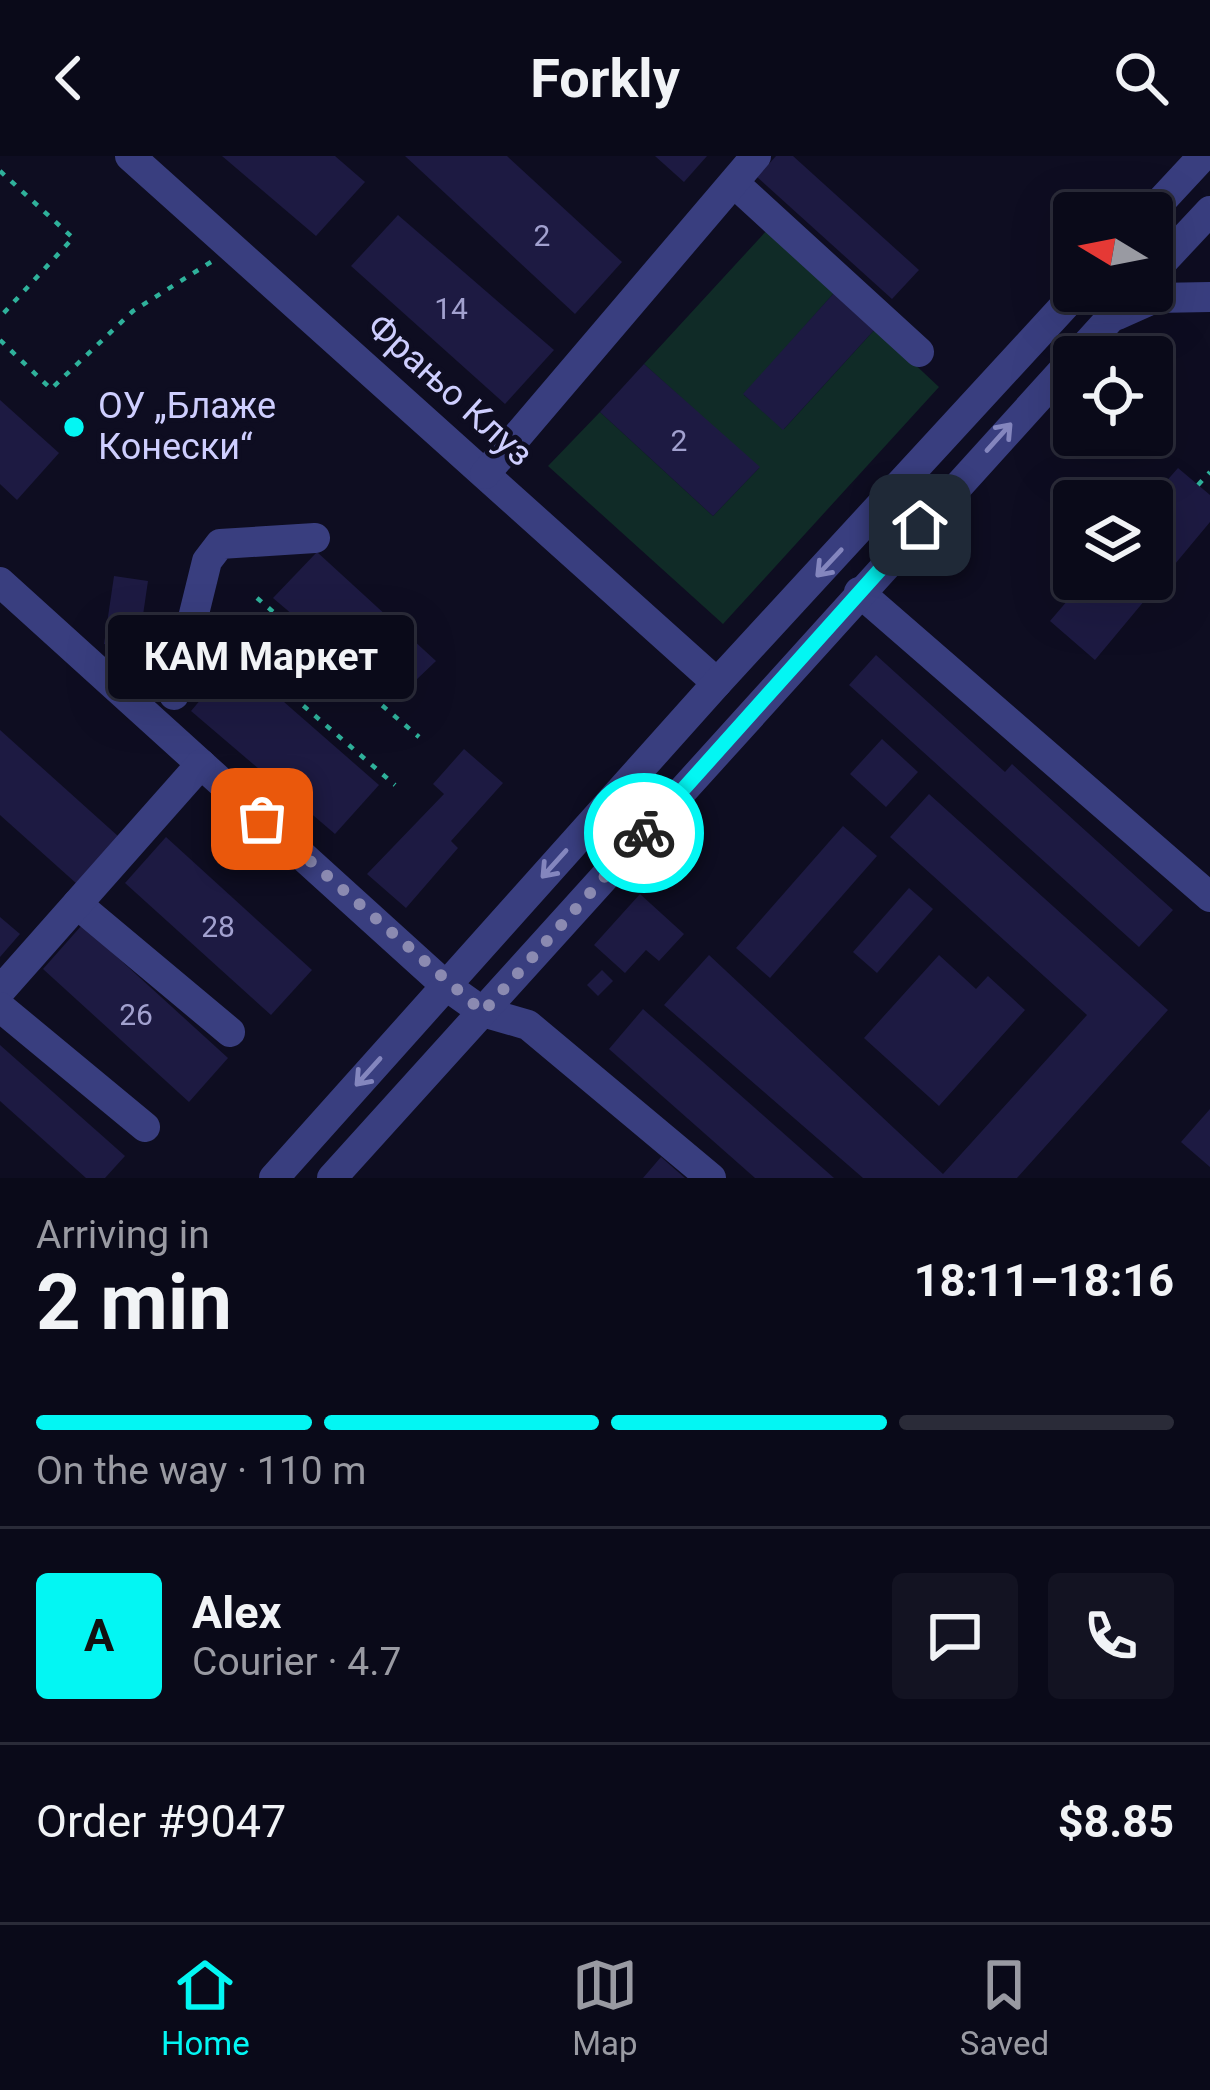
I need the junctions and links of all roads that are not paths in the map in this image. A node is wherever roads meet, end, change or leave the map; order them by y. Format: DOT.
graph roads {
  1 [pos="130,156"];
  2 [pos="756,156"];
  3 [pos="1203,156"];
  4 [pos="734,183"];
  5 [pos="1170,192"];
  6 [pos="1173,214"];
  7 [pos="1204,227"];
  8 [pos="1173,254"];
  9 [pos="1210,297"];
  10 [pos="1059,312"];
  11 [pos="1113,312"];
  12 [pos="1101,324"];
  13 [pos="920,352"];
  14 [pos="485,474"];
  15 [pos="315,538"];
  16 [pos="0,582"];
  17 [pos="859,592"];
  18 [pos="717,683"];
  19 [pos="175,695"];
  20 [pos="201,764"];
  21 [pos="1210,897"];
  22 [pos="77,904"];
  23 [pos="446,985"];
  24 [pos="0,991"];
  25 [pos="0,1007"];
  26 [pos="483,1012"];
  27 [pos="230,1032"];
  28 [pos="145,1127"];
  29 [pos="274,1178"];
  30 [pos="332,1178"];
  31 [pos="711,1178"];
  1 -- 14 [label="street, Фрањо Клуз"];
  2 -- 4 [label="street"];
  3 -- 5 [label="street"];
  4 -- 13 [label="street"];
  4 -- 14 [label="street"];
  6 -- 7 [label="street"];
  7 -- 8 [label="street"];
  9 -- 12 [label="street"];
  10 -- 18 [label="street, one-way"];
  11 -- 12 [label="street"];
  17 -- 12 [label="street, one-way"];
  14 -- 18 [label="street, Фрањо Клуз"];
  15 -- 19 [label="street"];
  16 -- 20 [label="street"];
  17 -- 21 [label="street"];
  17 -- 26 [label="street"];
  18 -- 23 [label="street, one-way"];
  20 -- 22 [label="street"];
  20 -- 23 [label="street"];
  22 -- 24 [label="street"];
  22 -- 27 [label="street"];
  23 -- 26 [label="street"];
  23 -- 29 [label="street, one-way"];
  25 -- 28 [label="street"];
  26 -- 30 [label="street"];
  26 -- 31 [label="street"];
}
